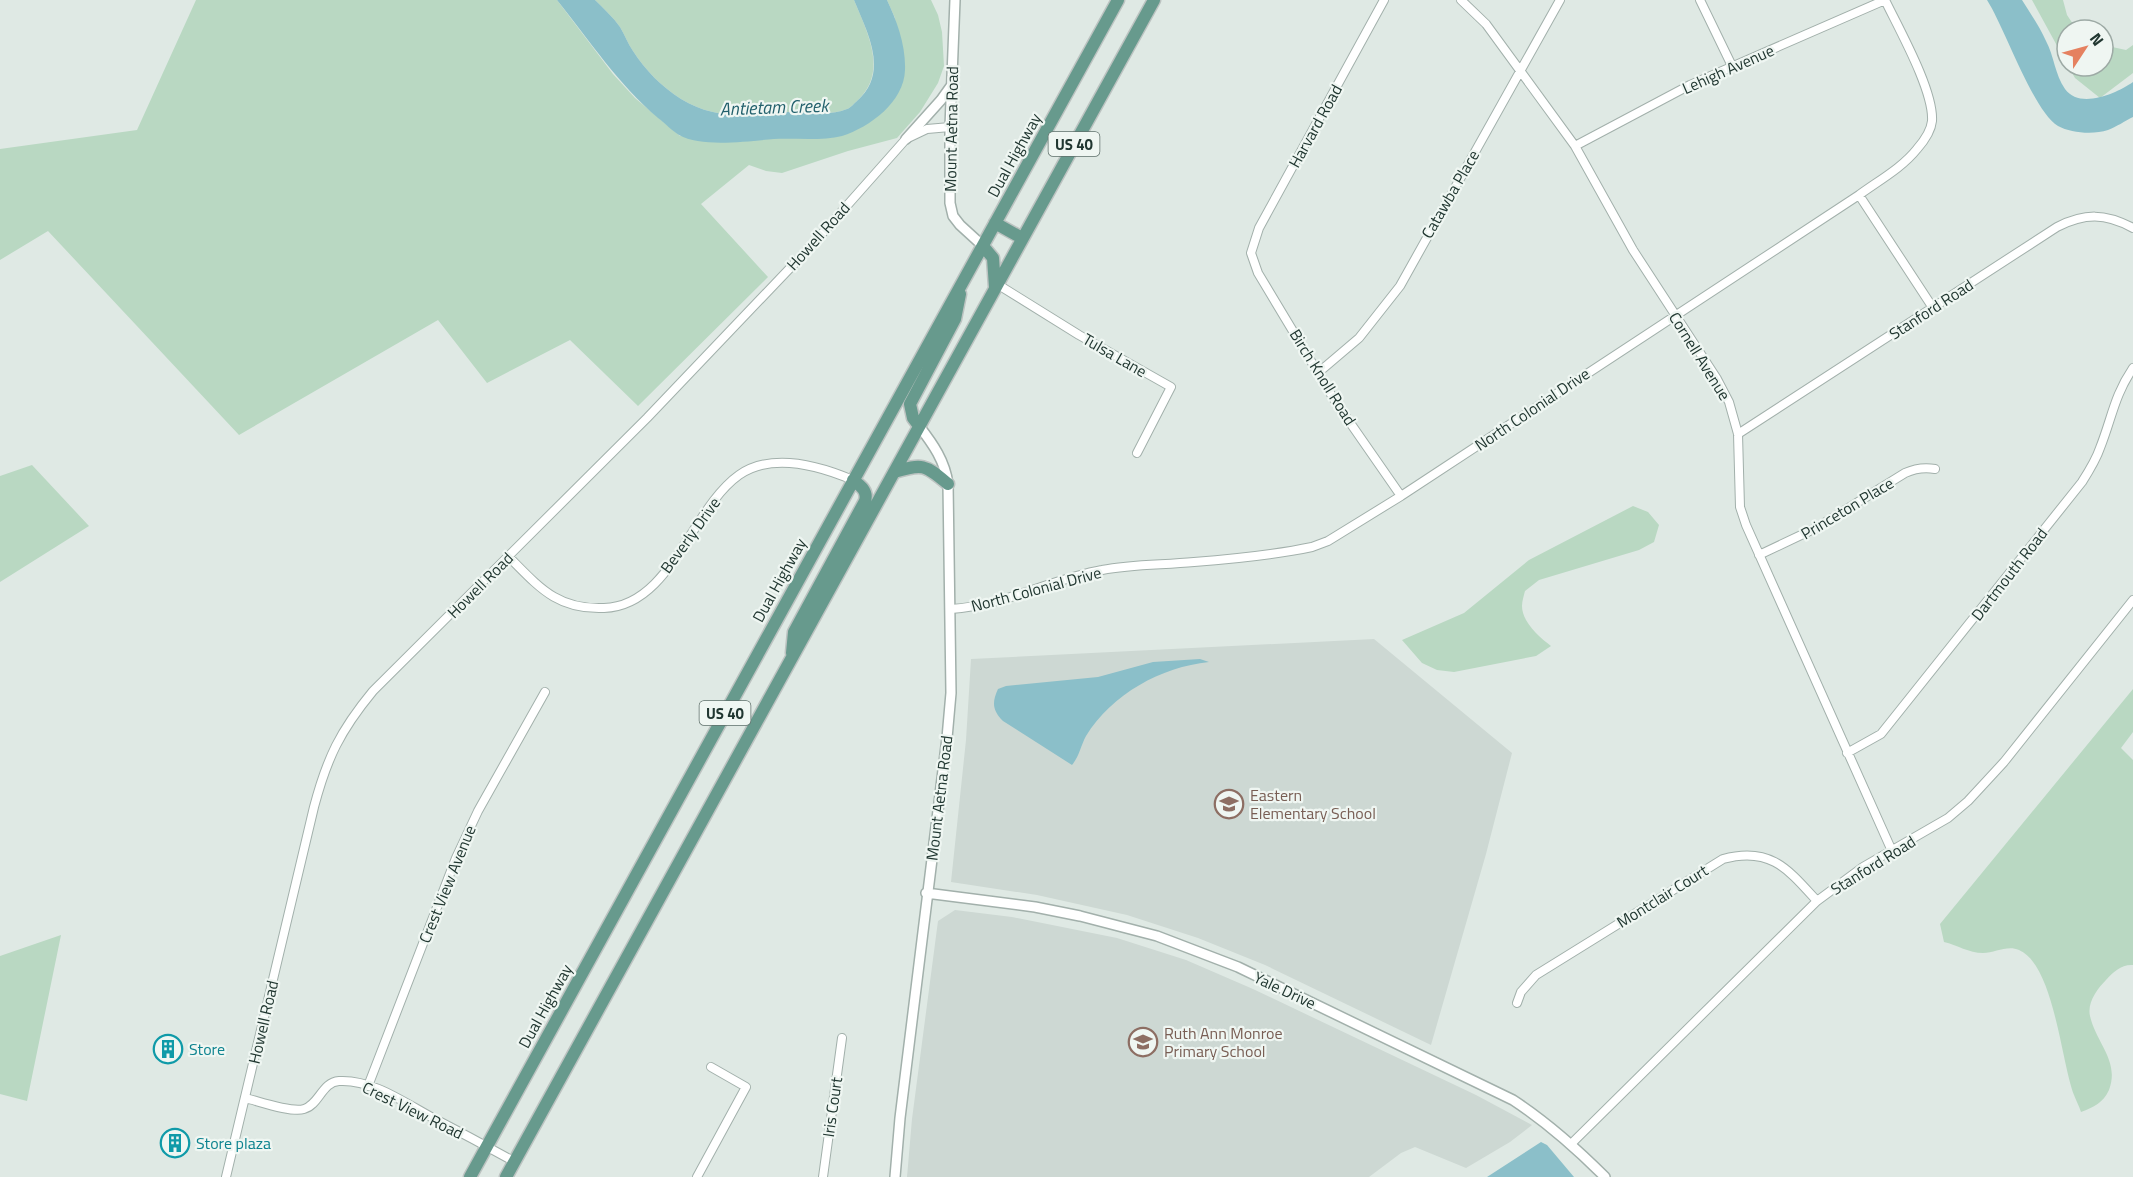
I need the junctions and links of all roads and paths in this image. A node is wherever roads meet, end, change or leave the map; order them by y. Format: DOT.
graph roads {
  1 [pos="955,0"];
  2 [pos="1118,0"];
  3 [pos="1154,0"];
  4 [pos="1384,0"];
  5 [pos="1461,0"];
  6 [pos="1560,0"];
  7 [pos="1700,0"];
  8 [pos="1885,0"];
  9 [pos="1732,66"];
  10 [pos="1521,71"];
  11 [pos="951,86"];
  12 [pos="950,127"];
  13 [pos="906,139"];
  14 [pos="1575,146"];
  15 [pos="1859,195"];
  16 [pos="995,223"];
  17 [pos="2133,228"];
  18 [pos="1022,238"];
  19 [pos="983,246"];
  20 [pos="1251,254"];
  21 [pos="963,281"];
  22 [pos="996,286"];
  23 [pos="1933,308"];
  24 [pos="1674,315"];
  25 [pos="2133,368"];
  26 [pos="1319,372"];
  27 [pos="919,426"];
  28 [pos="1738,434"];
  29 [pos="1137,453"];
  30 [pos="1935,469"];
  31 [pos="894,472"];
  32 [pos="853,480"];
  33 [pos="948,484"];
  34 [pos="1401,496"];
  35 [pos="1759,555"];
  36 [pos="508,556"];
  37 [pos="2133,600"];
  38 [pos="951,609"];
  39 [pos="791,658"];
  40 [pos="545,692"];
  41 [pos="1847,753"];
  42 [pos="1892,851"];
  43 [pos="926,893"];
  44 [pos="1817,901"];
  45 [pos="1517,1003"];
  46 [pos="842,1038"];
  47 [pos="711,1067"];
  48 [pos="368,1086"];
  49 [pos="245,1098"];
  50 [pos="1572,1143"];
  51 [pos="487,1146"];
  52 [pos="515,1161"];
  53 [pos="226,1177"];
  54 [pos="470,1177"];
  55 [pos="506,1177"];
  56 [pos="698,1177"];
  57 [pos="823,1177"];
  58 [pos="895,1177"];
  59 [pos="1605,1177"];
  1 -- 11 [label="street, Mount Aetna Road"];
  2 -- 16 [label="main road, Dual Highway / US 40"];
  3 -- 18 [label="main road, US 40"];
  4 -- 20 [label="street, Harvard Road"];
  5 -- 10 [label="street, Cornell Avenue"];
  6 -- 10 [label="street, Catawba Place"];
  7 -- 9 [label="street"];
  8 -- 9 [label="street, Lehigh Avenue"];
  8 -- 15 [label="street, North Colonial Drive"];
  9 -- 14 [label="street, Lehigh Avenue"];
  10 -- 14 [label="street, Cornell Avenue"];
  10 -- 26 [label="street, Catawba Place"];
  11 -- 12 [label="street, Mount Aetna Road"];
  11 -- 13 [label="street"];
  12 -- 13 [label="street, Howell Road"];
  12 -- 19 [label="street, Mount Aetna Road"];
  13 -- 36 [label="street, Howell Road"];
  14 -- 24 [label="street, Cornell Avenue"];
  15 -- 23 [label="street"];
  15 -- 24 [label="street, North Colonial Drive"];
  16 -- 18 [label="main road"];
  16 -- 19 [label="main road, Dual Highway / US 40"];
  17 -- 23 [label="street, Stanford Road"];
  18 -- 22 [label="main road, US 40"];
  19 -- 21 [label="main road, Dual Highway / US 40"];
  19 -- 22 [label="main road"];
  20 -- 26 [label="street, Birch Knoll Road"];
  21 -- 27 [label="main road"];
  21 -- 32 [label="main road, Dual Highway / US 40"];
  22 -- 27 [label="main road, US 40"];
  22 -- 29 [label="street, Tulsa Lane"];
  23 -- 28 [label="street, Stanford Road"];
  24 -- 28 [label="street, Cornell Avenue"];
  24 -- 34 [label="street, North Colonial Drive"];
  25 -- 41 [label="street, Dartmouth Road"];
  26 -- 34 [label="street, Birch Knoll Road"];
  27 -- 31 [label="main road, US 40"];
  27 -- 33 [label="street, Mount Aetna Road"];
  28 -- 35 [label="street, Cornell Avenue"];
  30 -- 35 [label="street, Princeton Place"];
  31 -- 33 [label="main road"];
  31 -- 39 [label="main road, US 40"];
  32 -- 36 [label="street, Beverly Drive"];
  32 -- 39 [label="main road"];
  32 -- 51 [label="main road, Dual Highway / US 40"];
  33 -- 38 [label="street, Mount Aetna Road"];
  34 -- 38 [label="street, North Colonial Drive"];
  35 -- 41 [label="street, Cornell Avenue"];
  36 -- 49 [label="street, Howell Road"];
  37 -- 42 [label="street, Stanford Road"];
  38 -- 43 [label="street, Mount Aetna Road"];
  39 -- 52 [label="main road, US 40"];
  40 -- 48 [label="street, Crest View Avenue"];
  41 -- 42 [label="street, Cornell Avenue"];
  42 -- 44 [label="street, Stanford Road"];
  43 -- 50 [label="street, Yale Drive"];
  43 -- 58 [label="street, Mount Aetna Road"];
  44 -- 45 [label="street, Montclair Court"];
  44 -- 50 [label="street, Stanford Road"];
  46 -- 57 [label="street, Iris Court"];
  47 -- 56 [label="street"];
  48 -- 49 [label="street, Crest View Road"];
  48 -- 51 [label="street, Crest View Road"];
  49 -- 53 [label="street, Howell Road"];
  50 -- 59 [label="street, Yale Drive"];
  51 -- 52 [label="street, Crest View Road"];
  51 -- 54 [label="main road, Dual Highway / US 40"];
  52 -- 55 [label="main road, US 40"];
}
